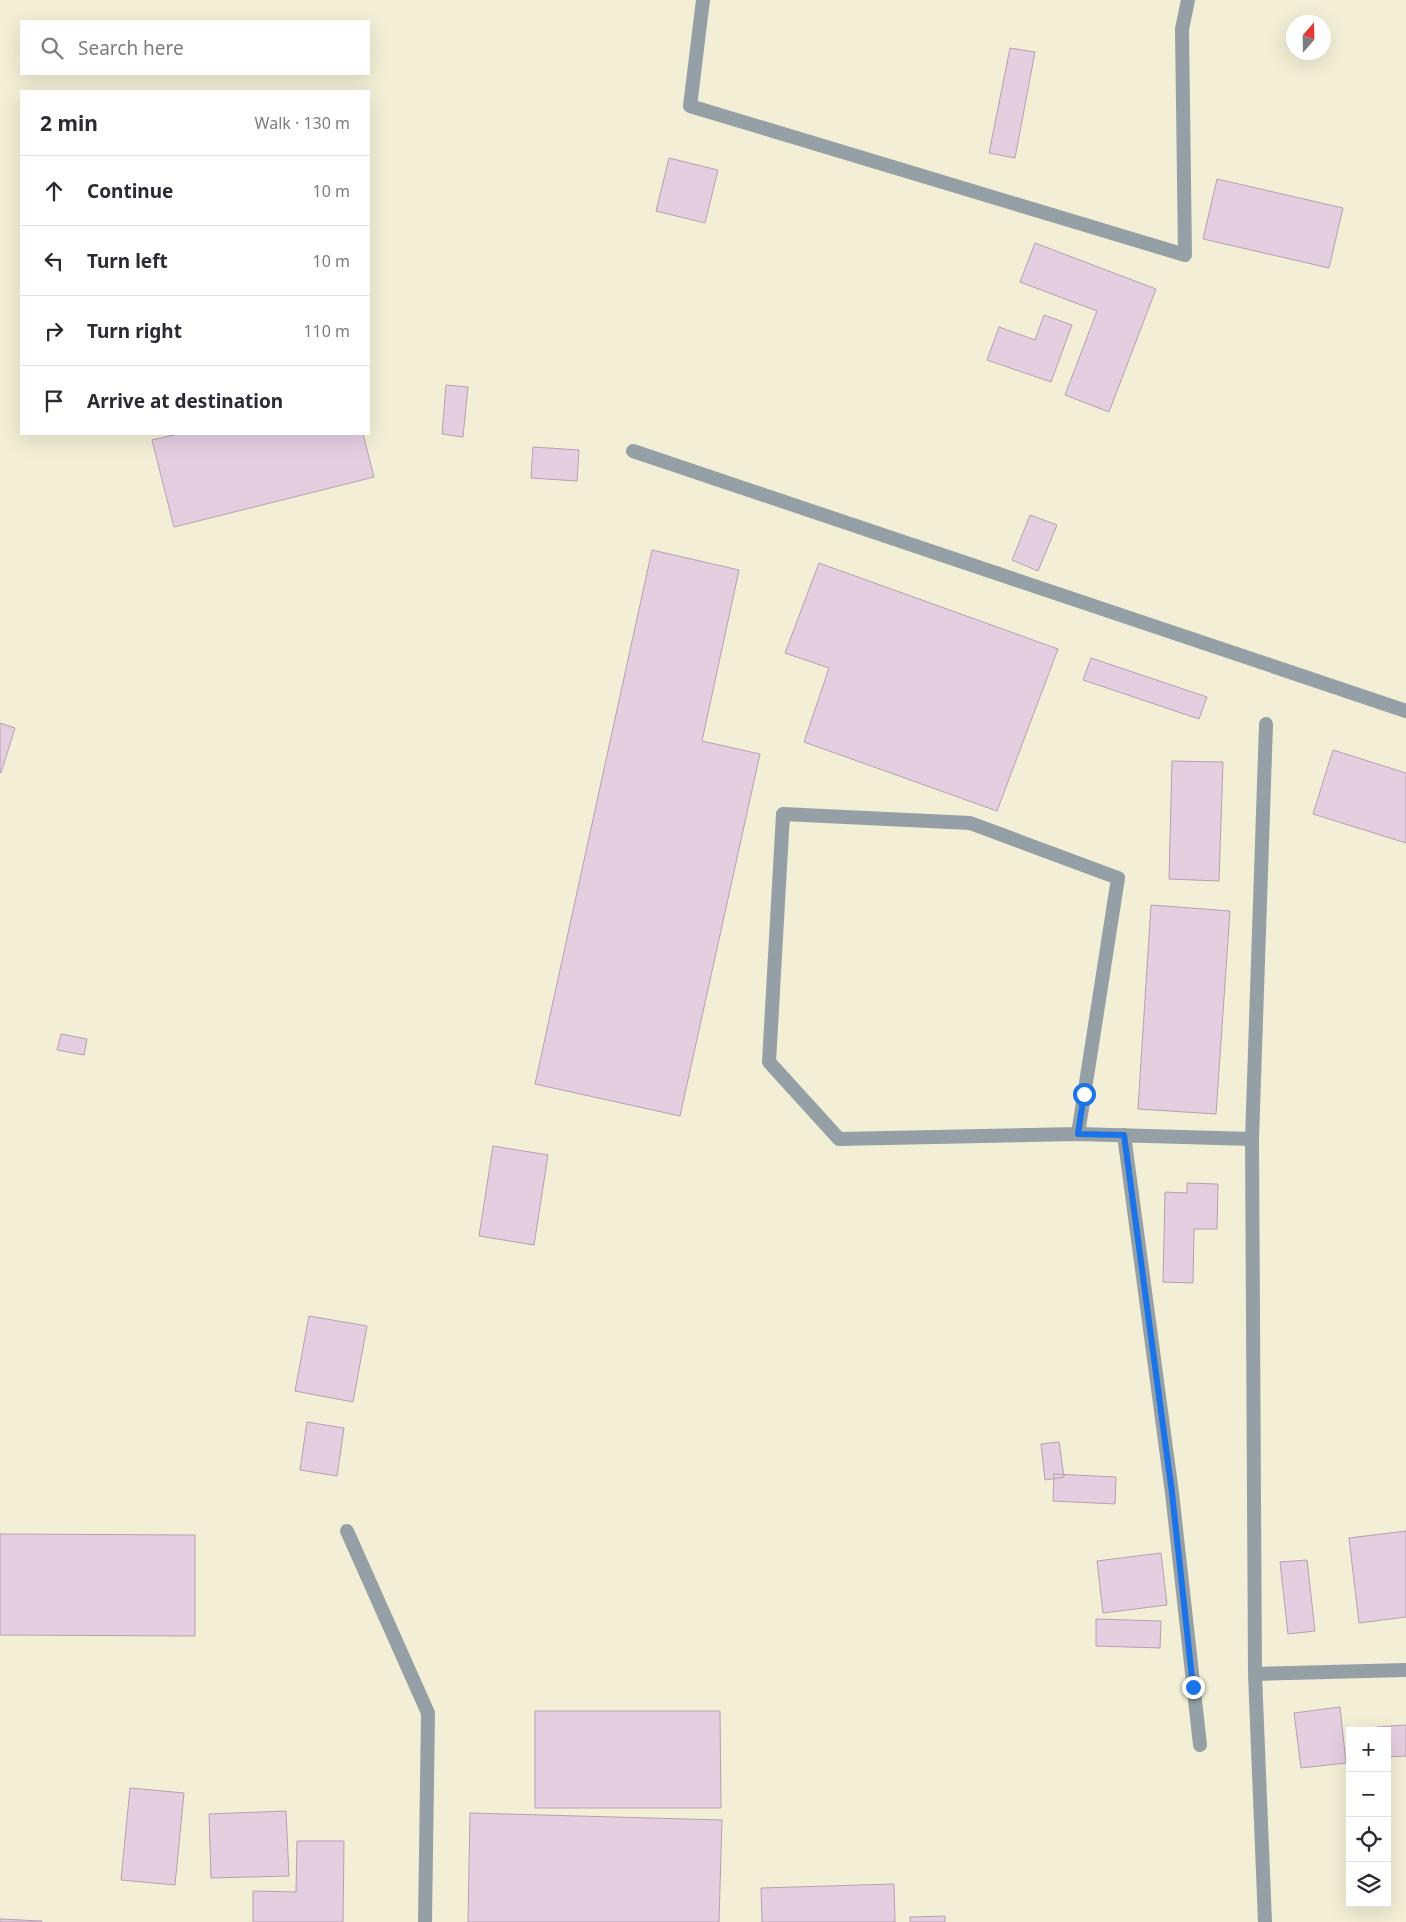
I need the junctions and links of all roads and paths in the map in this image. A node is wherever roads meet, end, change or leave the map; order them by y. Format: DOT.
graph roads {
  1 [pos="703,0"];
  2 [pos="1188,0"];
  3 [pos="633,451"];
  4 [pos="1406,711"];
  5 [pos="1266,724"];
  6 [pos="1078,1134"];
  7 [pos="1124,1135"];
  8 [pos="1252,1139"];
  9 [pos="347,1531"];
  10 [pos="1406,1670"];
  11 [pos="1255,1674"];
  12 [pos="1200,1746"];
  13 [pos="425,1922"];
  14 [pos="1265,1922"];
  1 -- 2 [label="street"];
  3 -- 4 [label="street"];
  5 -- 8 [label="street"];
  6 -- 6 [label="street"];
  6 -- 7 [label="street"];
  7 -- 8 [label="street"];
  7 -- 12 [label="street"];
  8 -- 11 [label="street"];
  9 -- 13 [label="street"];
  10 -- 11 [label="street"];
  11 -- 14 [label="street"];
}
